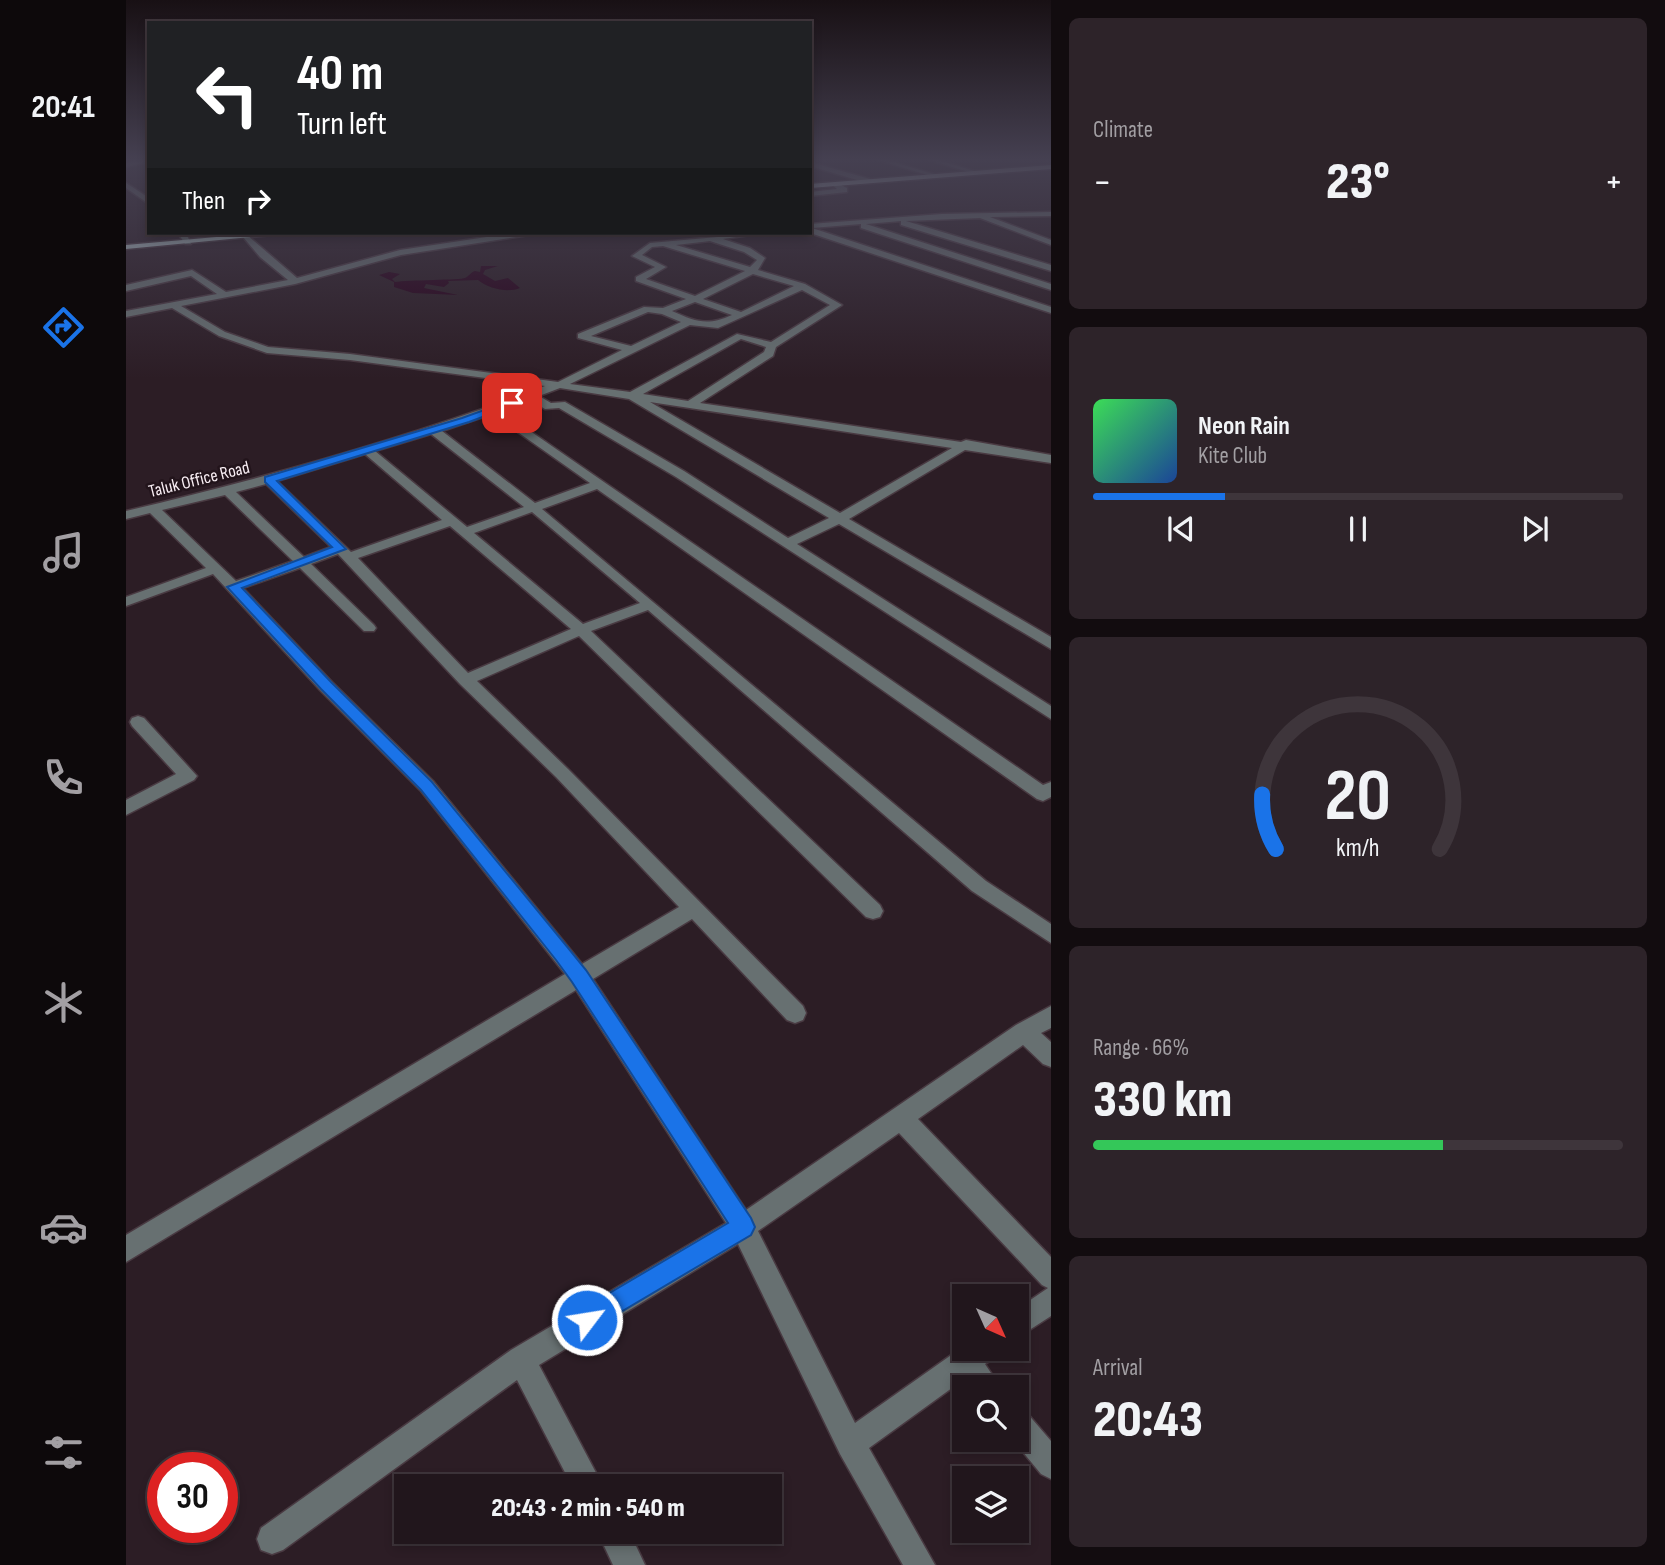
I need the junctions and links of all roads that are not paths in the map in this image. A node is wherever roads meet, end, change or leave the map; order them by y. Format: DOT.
graph roads {
  1 [pos="825,233"];
  2 [pos="885,233"];
  3 [pos="936,233"];
  4 [pos="1025,233"];
  5 [pos="183,235"];
  6 [pos="233,235"];
  7 [pos="268,235"];
  8 [pos="516,235"];
  9 [pos="734,235"];
  10 [pos="247,237"];
  11 [pos="710,237"];
  12 [pos="188,242"];
  13 [pos="1051,243"];
  14 [pos="665,244"];
  15 [pos="126,247"];
  16 [pos="1051,268"];
  17 [pos="750,271"];
  18 [pos="295,281"];
  19 [pos="802,286"];
  20 [pos="1051,287"];
  21 [pos="126,288"];
  22 [pos="225,295"];
  23 [pos="698,299"];
  24 [pos="176,306"];
  25 [pos="1051,310"];
  26 [pos="664,311"];
  27 [pos="126,314"];
  28 [pos="741,316"];
  29 [pos="690,323"];
  30 [pos="772,345"];
  31 [pos="632,350"];
  32 [pos="559,385"];
  33 [pos="531,396"];
  34 [pos="632,396"];
  35 [pos="691,404"];
  36 [pos="493,410"];
  37 [pos="433,430"];
  38 [pos="966,444"];
  39 [pos="367,450"];
  40 [pos="1051,459"];
  41 [pos="269,480"];
  42 [pos="599,484"];
  43 [pos="228,491"];
  44 [pos="534,508"];
  45 [pos="153,509"];
  46 [pos="126,515"];
  47 [pos="842,517"];
  48 [pos="452,521"];
  49 [pos="465,532"];
  50 [pos="788,543"];
  51 [pos="345,553"];
  52 [pos="302,562"];
  53 [pos="215,569"];
  54 [pos="234,587"];
  55 [pos="126,602"];
  56 [pos="650,604"];
  57 [pos="369,628"];
  58 [pos="581,630"];
  59 [pos="1051,644"];
  60 [pos="466,680"];
  61 [pos="1051,714"];
  62 [pos="138,722"];
  63 [pos="1051,789"];
  64 [pos="126,808"];
  65 [pos="694,908"];
  66 [pos="873,911"];
  67 [pos="1051,935"];
  68 [pos="579,976"];
  69 [pos="795,1013"];
  70 [pos="1051,1016"];
  71 [pos="1024,1032"];
  72 [pos="1051,1057"];
  73 [pos="900,1117"];
  74 [pos="743,1227"];
  75 [pos="126,1249"];
  76 [pos="1051,1276"];
  77 [pos="1051,1300"];
  78 [pos="1029,1316"];
  79 [pos="521,1360"];
  80 [pos="966,1362"];
  81 [pos="1029,1437"];
  82 [pos="850,1444"];
  83 [pos="1051,1464"];
  84 [pos="582,1474"];
  85 [pos="272,1539"];
  86 [pos="619,1544"];
  87 [pos="630,1565"];
  88 [pos="920,1565"];
  1 -- 25 [label="street"];
  2 -- 20 [label="street"];
  3 -- 16 [label="street"];
  4 -- 13 [label="street"];
  5 -- 12 [label="street"];
  6 -- 10 [label="main road"];
  6 -- 12 [label="main road"];
  7 -- 10 [label="main road"];
  8 -- 18 [label="street"];
  9 -- 11 [label="street"];
  10 -- 18 [label="street"];
  11 -- 14 [label="street"];
  11 -- 17 [label="street"];
  12 -- 15 [label="main road"];
  14 -- 17 [label="street"];
  14 -- 23 [label="street"];
  17 -- 19 [label="street"];
  17 -- 23 [label="street"];
  18 -- 22 [label="street"];
  19 -- 28 [label="street"];
  19 -- 30 [label="street"];
  21 -- 22 [label="street"];
  22 -- 24 [label="street"];
  23 -- 26 [label="street"];
  23 -- 28 [label="street"];
  24 -- 27 [label="street"];
  24 -- 32 [label="street"];
  26 -- 29 [label="street"];
  26 -- 31 [label="street"];
  28 -- 29 [label="street"];
  29 -- 31 [label="street, Taluk Office Road"];
  30 -- 34 [label="street"];
  30 -- 35 [label="street"];
  31 -- 32 [label="street, Taluk Office Road"];
  32 -- 33 [label="street, Taluk Office Road"];
  32 -- 34 [label="street"];
  33 -- 36 [label="street, Taluk Office Road"];
  33 -- 50 [label="street"];
  34 -- 35 [label="street"];
  34 -- 47 [label="street"];
  35 -- 38 [label="street"];
  36 -- 37 [label="street, Taluk Office Road"];
  36 -- 42 [label="street"];
  37 -- 39 [label="street, Taluk Office Road"];
  37 -- 44 [label="street"];
  38 -- 40 [label="street"];
  38 -- 47 [label="street"];
  39 -- 41 [label="street, Taluk Office Road"];
  39 -- 48 [label="street"];
  41 -- 43 [label="street, Taluk Office Road"];
  41 -- 51 [label="street"];
  42 -- 44 [label="street"];
  42 -- 63 [label="street"];
  43 -- 45 [label="street, Taluk Office Road"];
  43 -- 52 [label="street"];
  44 -- 49 [label="street"];
  44 -- 56 [label="street"];
  45 -- 46 [label="street, Taluk Office Road"];
  45 -- 53 [label="street"];
  47 -- 50 [label="street"];
  47 -- 59 [label="street"];
  48 -- 49 [label="street"];
  48 -- 51 [label="street"];
  49 -- 58 [label="street"];
  50 -- 61 [label="street"];
  51 -- 52 [label="street"];
  51 -- 60 [label="street"];
  52 -- 54 [label="street"];
  52 -- 57 [label="street"];
  53 -- 54 [label="street"];
  53 -- 55 [label="street"];
  54 -- 68 [label="street"];
  56 -- 58 [label="street"];
  56 -- 67 [label="street"];
  58 -- 60 [label="street"];
  58 -- 66 [label="street"];
  60 -- 65 [label="street"];
  62 -- 64 [label="street"];
  65 -- 68 [label="street"];
  65 -- 69 [label="street"];
  68 -- 74 [label="street"];
  68 -- 75 [label="street"];
  70 -- 71 [label="street"];
  71 -- 72 [label="street"];
  71 -- 73 [label="street"];
  73 -- 74 [label="street"];
  73 -- 76 [label="street"];
  74 -- 79 [label="street"];
  74 -- 82 [label="street"];
  77 -- 78 [label="street"];
  79 -- 84 [label="street"];
  79 -- 85 [label="street"];
  80 -- 82 [label="street"];
  81 -- 83 [label="street"];
  82 -- 88 [label="street"];
  86 -- 87 [label="street"];
}
